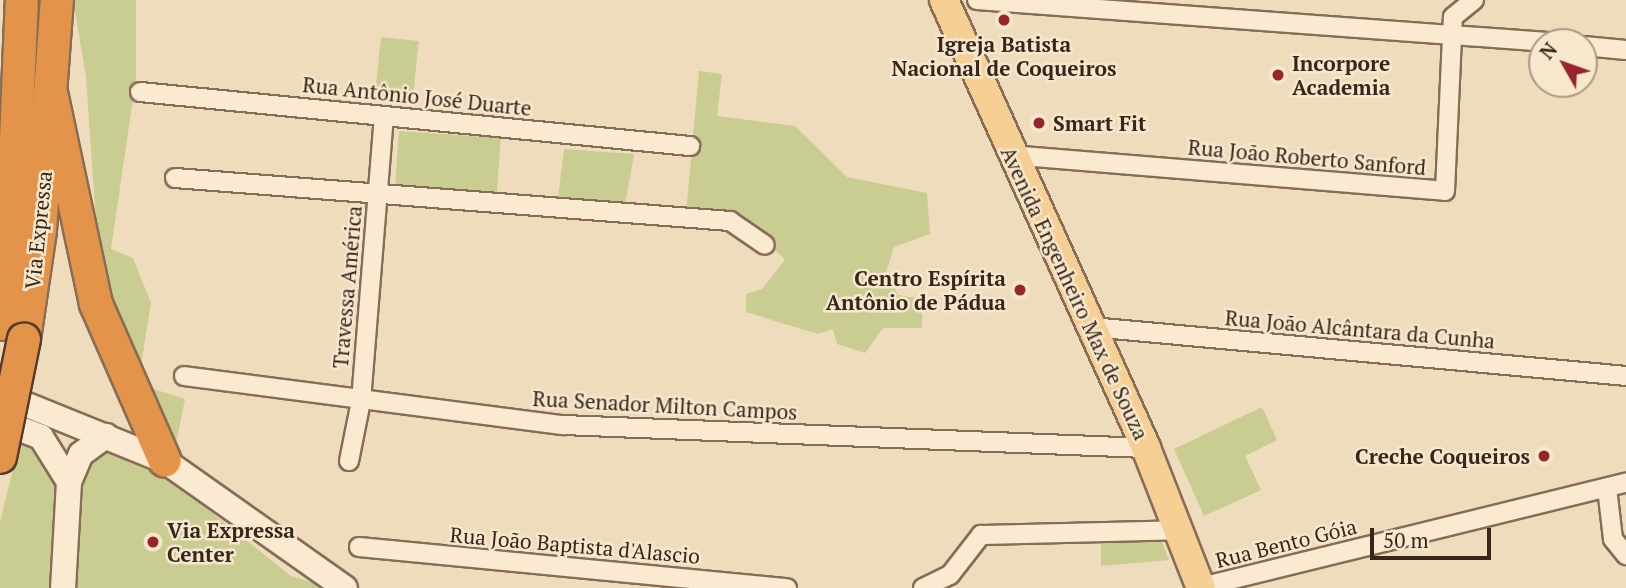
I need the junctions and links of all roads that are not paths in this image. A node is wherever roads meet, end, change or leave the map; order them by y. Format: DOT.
graph roads {
  1 [pos="22,0"];
  2 [pos="57,0"];
  3 [pos="944,0"];
  4 [pos="976,0"];
  5 [pos="1474,0"];
  6 [pos="1453,36"];
  7 [pos="1528,41"];
  8 [pos="1598,47"];
  9 [pos="1626,50"];
  10 [pos="140,92"];
  11 [pos="51,97"];
  12 [pos="384,116"];
  13 [pos="690,146"];
  14 [pos="1010,155"];
  15 [pos="175,178"];
  16 [pos="378,194"];
  17 [pos="765,245"];
  18 [pos="1091,327"];
  19 [pos="12,331"];
  20 [pos="184,376"];
  21 [pos="1626,376"];
  22 [pos="0,394"];
  23 [pos="361,401"];
  24 [pos="0,421"];
  25 [pos="106,436"];
  26 [pos="1146,448"];
  27 [pos="0,457"];
  28 [pos="164,461"];
  29 [pos="349,461"];
  30 [pos="69,482"];
  31 [pos="1626,483"];
  32 [pos="1607,488"];
  33 [pos="1179,530"];
  34 [pos="359,547"];
  35 [pos="1626,555"];
  36 [pos="1201,587"];
  37 [pos="63,588"];
  38 [pos="345,588"];
  39 [pos="787,588"];
  40 [pos="923,588"];
  1 -- 19 [label="highway, Via Expressa"];
  2 -- 11 [label="highway, Via Expressa"];
  3 -- 14 [label="main road, Avenida Engenheiro Max de Souza"];
  4 -- 6 [label="street"];
  5 -- 6 [label="street"];
  6 -- 7 [label="street"];
  6 -- 14 [label="street, Rua João Roberto Sanford"];
  8 -- 9 [label="street"];
  10 -- 12 [label="street, Rua Antônio José Duarte"];
  11 -- 19 [label="highway, Via Expressa"];
  11 -- 28 [label="highway"];
  12 -- 13 [label="street, Rua Antônio José Duarte"];
  12 -- 16 [label="street, Travessa América"];
  14 -- 18 [label="main road, Avenida Engenheiro Max de Souza"];
  15 -- 16 [label="street"];
  16 -- 17 [label="street"];
  16 -- 23 [label="street, Travessa América"];
  18 -- 21 [label="street, Rua João Alcântara da Cunha"];
  18 -- 26 [label="main road, Avenida Engenheiro Max de Souza"];
  19 -- 27 [label="highway, Via Expressa, bridge"];
  20 -- 23 [label="street, Rua Senador Milton Campos"];
  22 -- 25 [label="main road"];
  23 -- 26 [label="street, Rua Senador Milton Campos"];
  23 -- 29 [label="street, Travessa América"];
  24 -- 30 [label="main road"];
  25 -- 28 [label="main road"];
  25 -- 30 [label="main road"];
  26 -- 33 [label="main road, Avenida Engenheiro Max de Souza"];
  28 -- 38 [label="main road"];
  30 -- 37 [label="main road"];
  31 -- 32 [label="street, Rua Bento Góia"];
  32 -- 35 [label="street"];
  32 -- 36 [label="street, Rua Bento Góia"];
  33 -- 36 [label="main road, Avenida Engenheiro Max de Souza"];
  33 -- 40 [label="street"];
  34 -- 39 [label="street, Rua João Baptista d'Alascio"];
}
